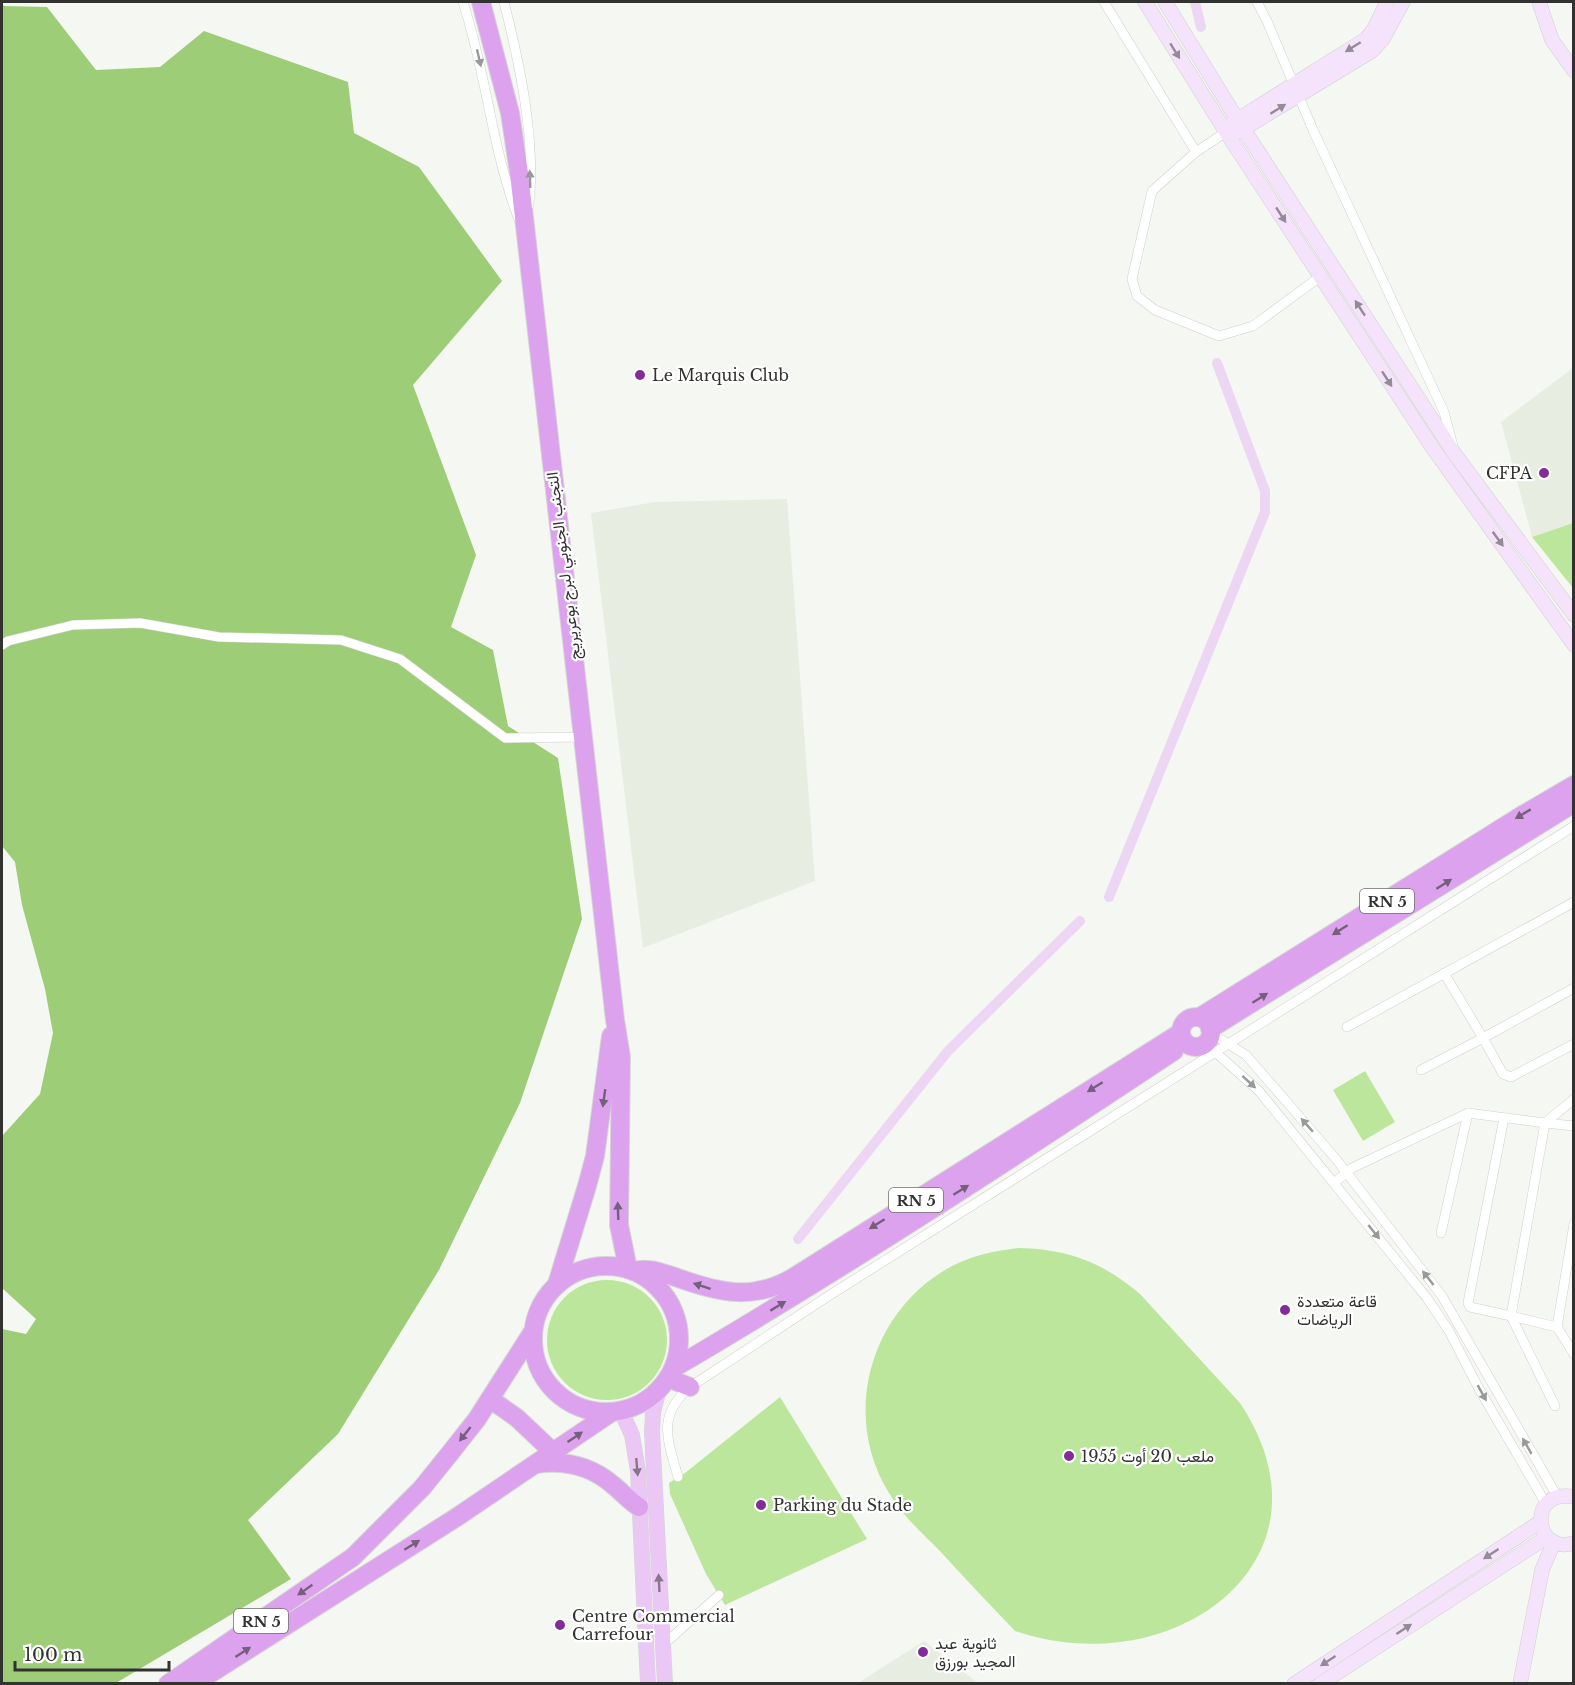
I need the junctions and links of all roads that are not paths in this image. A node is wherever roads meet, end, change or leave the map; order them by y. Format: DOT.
graph roads {
  1 [pos="463,2"];
  2 [pos="481,2"];
  3 [pos="504,2"];
  4 [pos="1104,2"];
  5 [pos="1144,2"];
  6 [pos="1165,2"];
  7 [pos="1257,2"];
  8 [pos="1387,2"];
  9 [pos="1402,2"];
  10 [pos="1539,2"];
  11 [pos="1574,71"];
  12 [pos="1296,90"];
  13 [pos="1241,124"];
  14 [pos="1226,132"];
  15 [pos="1196,152"];
  16 [pos="526,237"];
  17 [pos="1321,276"];
  18 [pos="1454,453"];
  19 [pos="1574,615"];
  20 [pos="2,645"];
  21 [pos="1574,645"];
  22 [pos="583,737"];
  23 [pos="1574,785"];
  24 [pos="1574,803"];
  25 [pos="1574,826"];
  26 [pos="1574,902"];
  27 [pos="1444,974"];
  28 [pos="1574,988"];
  29 [pos="615,1020"];
  30 [pos="1347,1027"];
  31 [pos="1208,1035"];
  32 [pos="1183,1038"];
  33 [pos="1483,1038"];
  34 [pos="1229,1043"];
  35 [pos="1574,1044"];
  36 [pos="1420,1070"];
  37 [pos="1574,1099"];
  38 [pos="1468,1113"];
  39 [pos="1504,1118"];
  40 [pos="1545,1123"];
  41 [pos="1574,1126"];
  42 [pos="1347,1172"];
  43 [pos="1334,1183"];
  44 [pos="1574,1224"];
  45 [pos="1441,1233"];
  46 [pos="630,1270"];
  47 [pos="557,1284"];
  48 [pos="1510,1316"];
  49 [pos="1557,1326"];
  50 [pos="532,1333"];
  51 [pos="1574,1354"];
  52 [pos="667,1378"];
  53 [pos="690,1387"];
  54 [pos="490,1399"];
  55 [pos="1555,1407"];
  56 [pos="617,1411"];
  57 [pos="553,1452"];
  58 [pos="534,1465"];
  59 [pos="678,1477"];
  60 [pos="1573,1495"];
  61 [pos="1551,1500"];
  62 [pos="639,1507"];
  63 [pos="1540,1522"];
  64 [pos="1550,1540"];
  65 [pos="1574,1543"];
  66 [pos="719,1595"];
  67 [pos="655,1646"];
  68 [pos="168,1683"];
  69 [pos="194,1683"];
  70 [pos="648,1683"];
  71 [pos="665,1683"];
  72 [pos="1294,1683"];
  73 [pos="1320,1683"];
  74 [pos="1520,1683"];
  1 -- 16 [label="street, one-way"];
  2 -- 16 [label="highway, التجنب الجنوبي لبرج بوعريريج"];
  16 -- 3 [label="street, one-way"];
  4 -- 15 [label="street"];
  5 -- 14 [label="main road, one-way"];
  6 -- 13 [label="main road"];
  7 -- 12 [label="street"];
  8 -- 12 [label="main road, one-way"];
  9 -- 12 [label="main road"];
  10 -- 11 [label="main road"];
  12 -- 13 [label="main road"];
  12 -- 18 [label="street"];
  13 -- 14 [label="main road"];
  18 -- 13 [label="main road, one-way"];
  14 -- 15 [label="street"];
  14 -- 17 [label="main road, one-way"];
  15 -- 17 [label="street"];
  16 -- 22 [label="highway, التجنب الجنوبي لبرج بوعريريج"];
  17 -- 21 [label="main road, one-way"];
  18 -- 19 [label="main road"];
  20 -- 22 [label="street"];
  22 -- 29 [label="highway, التجنب الجنوبي لبرج بوعريريج"];
  23 -- 31 [label="highway, RN 5, one-way"];
  31 -- 24 [label="highway, RN 5, one-way"];
  25 -- 34 [label="street"];
  26 -- 27 [label="street"];
  27 -- 30 [label="street"];
  27 -- 33 [label="street"];
  28 -- 33 [label="street"];
  46 -- 29 [label="highway, التجنب الجنوبي لبرج بوعريريج, one-way"];
  29 -- 47 [label="highway, التجنب الجنوبي لبرج بوعريريج, one-way"];
  31 -- 32 [label="highway"];
  31 -- 32 [label="highway, RN 5"];
  31 -- 34 [label="street"];
  31 -- 34 [label="street"];
  31 -- 43 [label="street, one-way"];
  31 -- 53 [label="street"];
  32 -- 46 [label="highway, RN 5, one-way"];
  52 -- 32 [label="highway, RN 5, one-way"];
  33 -- 35 [label="street"];
  33 -- 36 [label="street"];
  42 -- 34 [label="street, one-way"];
  37 -- 40 [label="street"];
  38 -- 39 [label="street"];
  38 -- 42 [label="street"];
  38 -- 45 [label="street"];
  39 -- 40 [label="street"];
  39 -- 48 [label="street"];
  40 -- 41 [label="street"];
  40 -- 48 [label="street"];
  42 -- 43 [label="street"];
  61 -- 42 [label="street, one-way"];
  43 -- 61 [label="street, one-way"];
  44 -- 49 [label="street"];
  46 -- 47 [label="highway"];
  46 -- 52 [label="highway"];
  47 -- 50 [label="highway"];
  48 -- 49 [label="street"];
  48 -- 55 [label="street"];
  49 -- 51 [label="street"];
  50 -- 54 [label="highway, RN 5"];
  50 -- 56 [label="highway"];
  52 -- 53 [label="highway"];
  52 -- 56 [label="highway"];
  67 -- 52 [label="main road, one-way"];
  53 -- 59 [label="street"];
  54 -- 57 [label="highway"];
  54 -- 68 [label="highway, RN 5, one-way"];
  57 -- 56 [label="highway, RN 5, one-way"];
  56 -- 62 [label="main road, one-way"];
  57 -- 58 [label="highway, RN 5"];
  58 -- 62 [label="highway"];
  69 -- 58 [label="highway, RN 5, one-way"];
  60 -- 61 [label="main road"];
  61 -- 63 [label="main road"];
  62 -- 67 [label="main road"];
  63 -- 64 [label="main road"];
  63 -- 72 [label="main road, one-way"];
  64 -- 65 [label="main road"];
  73 -- 64 [label="main road, one-way"];
  64 -- 74 [label="main road"];
  66 -- 67 [label="street"];
  67 -- 70 [label="main road"];
  67 -- 71 [label="main road"];
}
